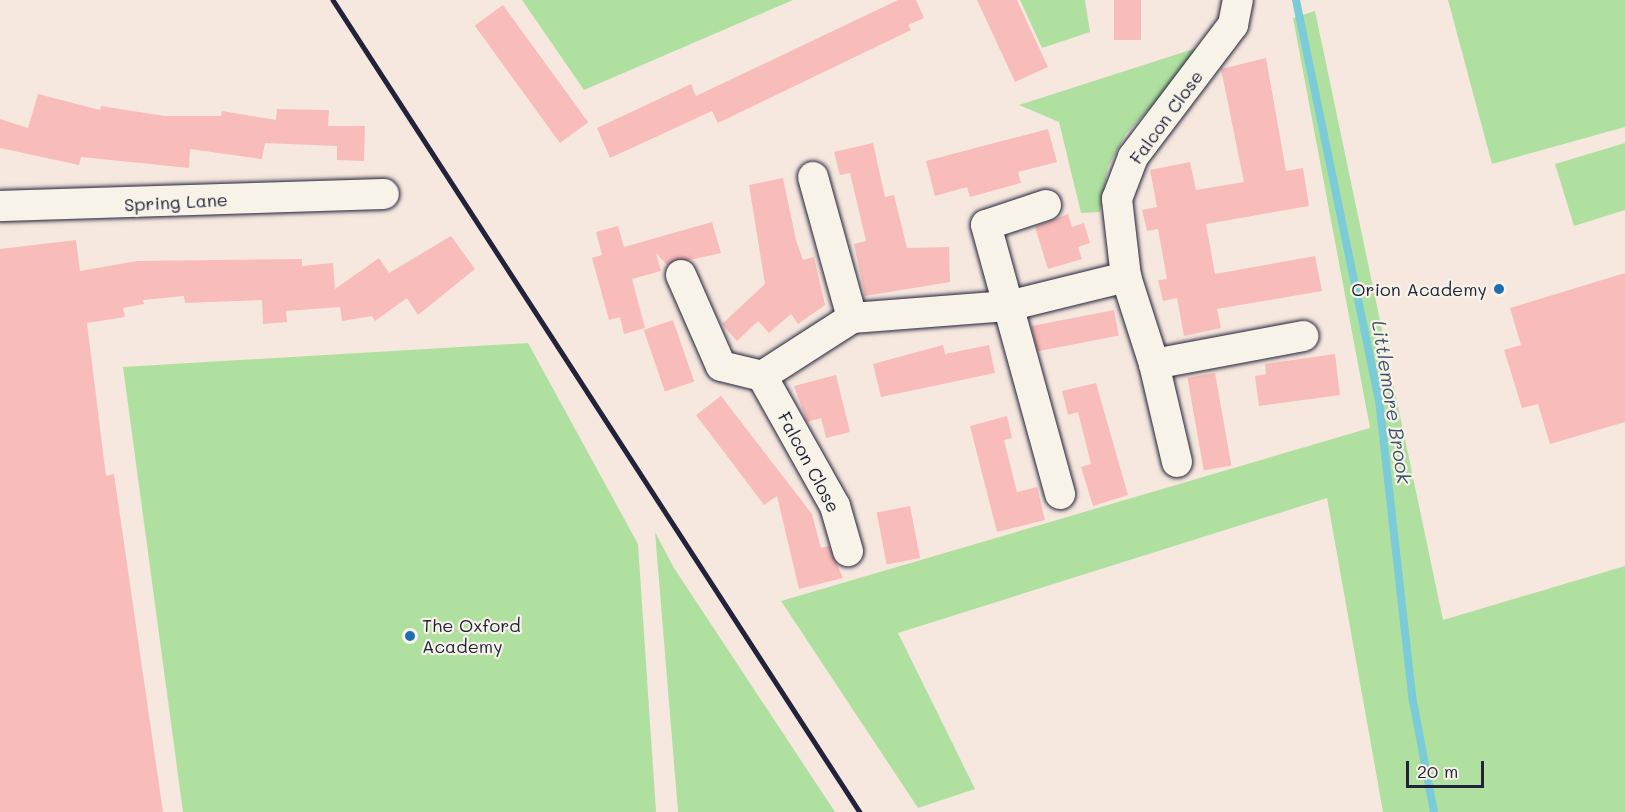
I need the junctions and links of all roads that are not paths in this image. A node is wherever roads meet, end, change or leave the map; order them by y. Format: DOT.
graph roads {
  1 [pos="1238,0"];
  2 [pos="813,177"];
  3 [pos="384,194"];
  4 [pos="1046,205"];
  5 [pos="0,206"];
  6 [pos="681,275"];
  7 [pos="1126,277"];
  8 [pos="1008,306"];
  9 [pos="852,318"];
  10 [pos="1303,336"];
  11 [pos="1154,364"];
  12 [pos="762,376"];
  13 [pos="1176,462"];
  14 [pos="1060,494"];
  15 [pos="848,552"];
  1 -- 7 [label="street, Falcon Close"];
  2 -- 9 [label="street"];
  3 -- 5 [label="street, Spring Lane"];
  4 -- 8 [label="street"];
  6 -- 12 [label="street"];
  7 -- 8 [label="street"];
  7 -- 11 [label="street, Falcon Close"];
  8 -- 9 [label="street"];
  8 -- 14 [label="street"];
  9 -- 12 [label="street"];
  10 -- 11 [label="street"];
  11 -- 13 [label="street, Falcon Close"];
  12 -- 15 [label="street, Falcon Close"];
}
